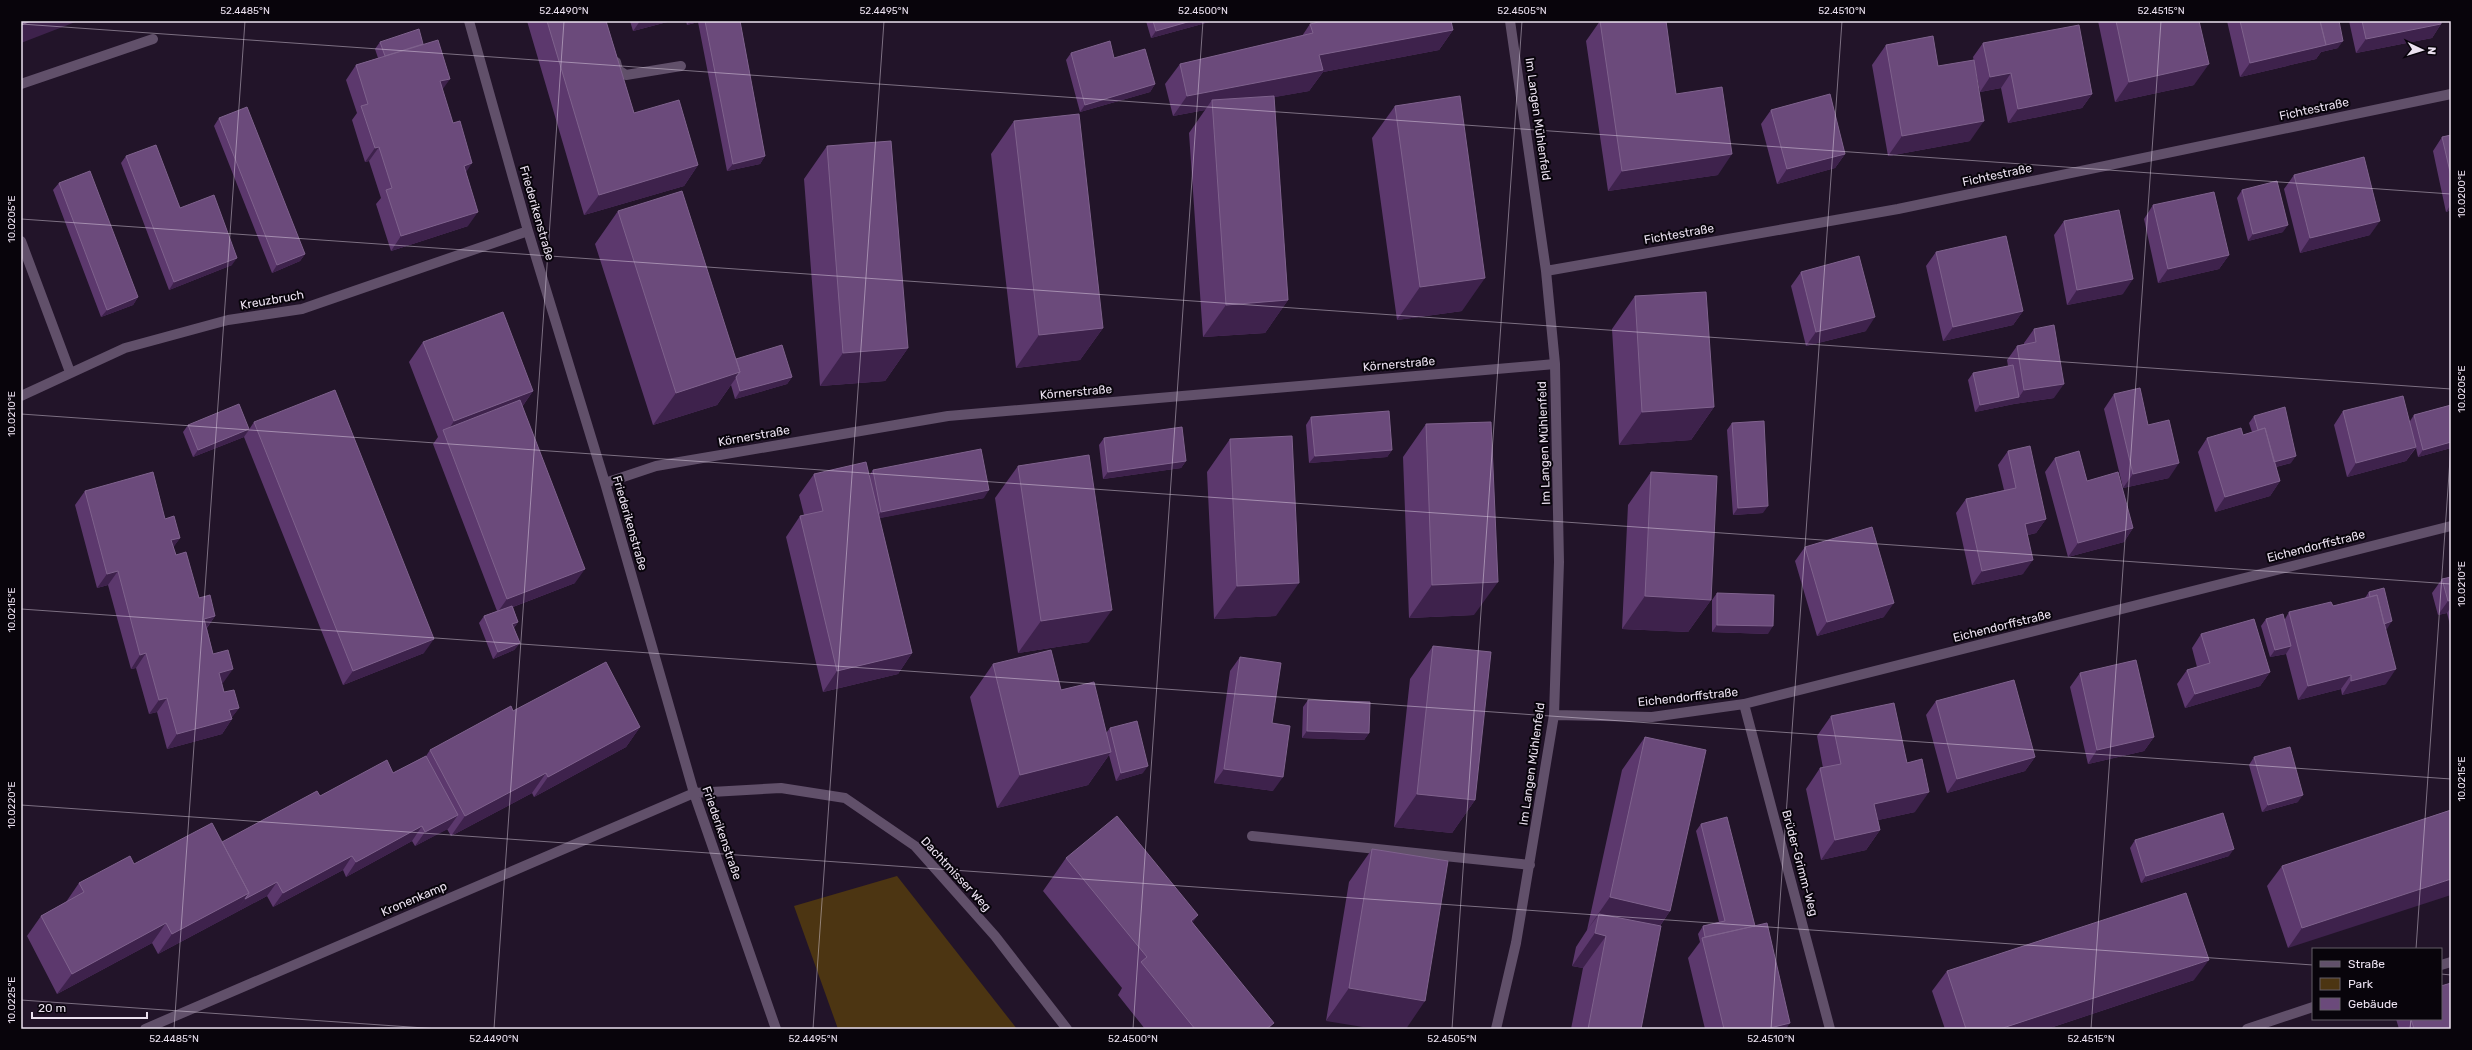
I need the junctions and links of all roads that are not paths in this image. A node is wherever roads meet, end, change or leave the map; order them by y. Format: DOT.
graph roads {
  1 [pos="469,21"];
  2 [pos="1510,21"];
  3 [pos="154,39"];
  4 [pos="612,49"];
  5 [pos="680,66"];
  6 [pos="21,84"];
  7 [pos="2451,94"];
  8 [pos="528,231"];
  9 [pos="21,241"];
  10 [pos="1546,271"];
  11 [pos="1555,364"];
  12 [pos="70,372"];
  13 [pos="21,396"];
  14 [pos="605,483"];
  15 [pos="2451,526"];
  16 [pos="1744,704"];
  17 [pos="1554,715"];
  18 [pos="694,793"];
  19 [pos="1252,836"];
  20 [pos="1530,865"];
  21 [pos="2312,1007"];
  22 [pos="145,1029"];
  23 [pos="776,1029"];
  24 [pos="1067,1029"];
  25 [pos="1496,1029"];
  26 [pos="1830,1029"];
  27 [pos="2247,1029"];
  1 -- 8 [label="street, Friederikenstraße"];
  2 -- 10 [label="street, Im Langen Mühlenfeld"];
  3 -- 6 [label="street"];
  4 -- 5 [label="street"];
  7 -- 10 [label="street, Fichtestraße"];
  8 -- 12 [label="street, Kreuzbruch"];
  8 -- 14 [label="street, Friederikenstraße"];
  9 -- 12 [label="street"];
  10 -- 11 [label="street, Im Langen Mühlenfeld"];
  11 -- 14 [label="street, Körnerstraße"];
  11 -- 17 [label="street, Im Langen Mühlenfeld"];
  12 -- 13 [label="street, Kreuzbruch"];
  14 -- 18 [label="street, Friederikenstraße"];
  15 -- 16 [label="street, Eichendorffstraße"];
  16 -- 17 [label="street, Eichendorffstraße"];
  16 -- 26 [label="street, Brüder-Grimm-Weg"];
  17 -- 20 [label="street, Im Langen Mühlenfeld"];
  18 -- 22 [label="street, Kronenkamp"];
  18 -- 23 [label="street, Friederikenstraße"];
  18 -- 24 [label="street, Dachtmisser Weg"];
  19 -- 20 [label="street"];
  20 -- 25 [label="street, Im Langen Mühlenfeld"];
  21 -- 27 [label="street"];
}
